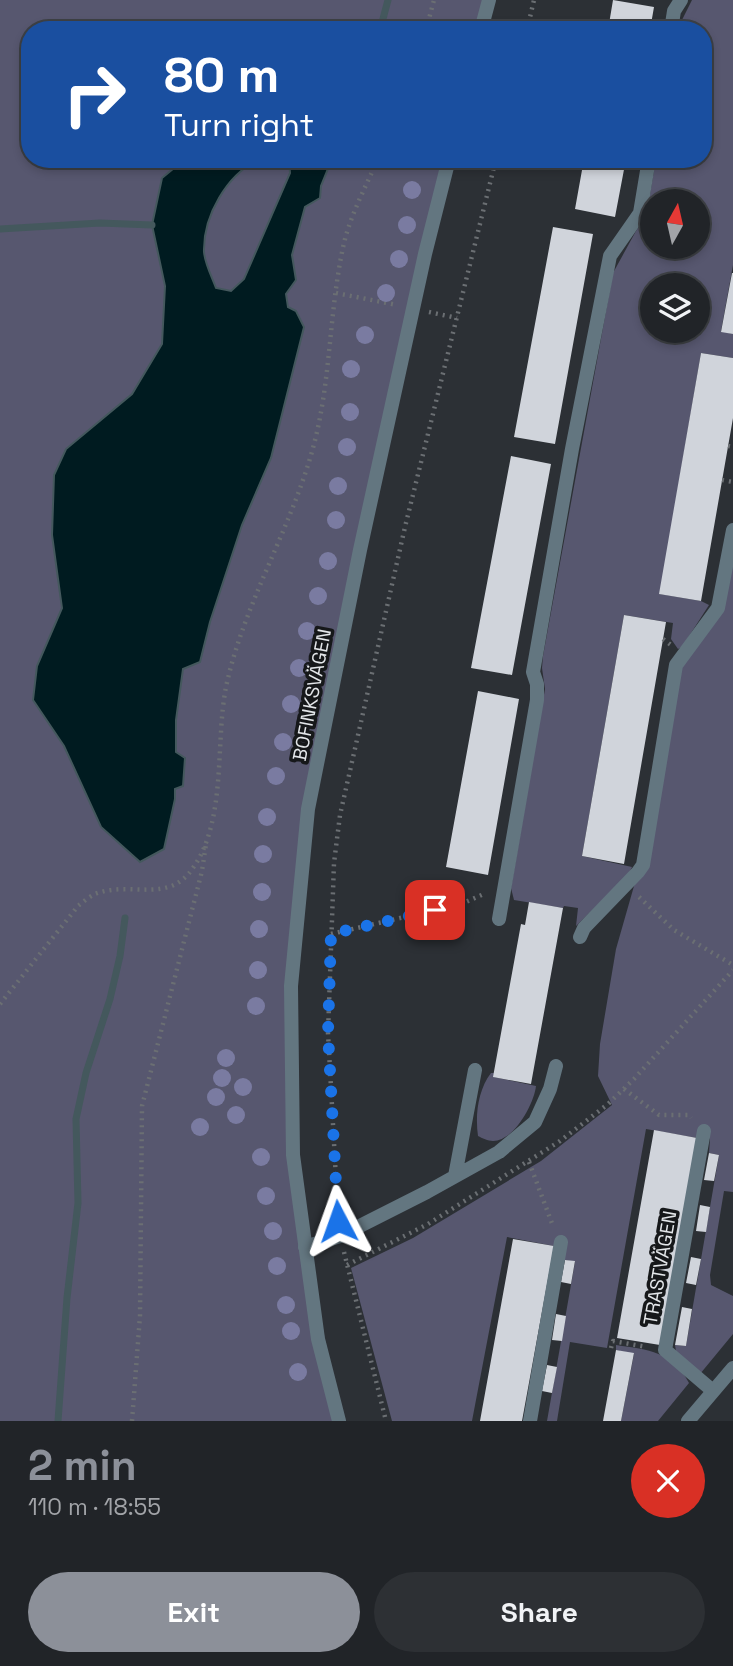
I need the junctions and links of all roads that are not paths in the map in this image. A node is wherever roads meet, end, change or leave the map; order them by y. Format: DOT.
graph roads {
  1 [pos="489,0"];
  2 [pos="681,0"];
  3 [pos="483,21"];
  4 [pos="672,21"];
  5 [pos="447,168"];
  6 [pos="648,168"];
  7 [pos="733,530"];
  8 [pos="499,919"];
  9 [pos="580,937"];
  10 [pos="556,1066"];
  11 [pos="475,1070"];
  12 [pos="705,1131"];
  13 [pos="455,1176"];
  14 [pos="561,1242"];
  15 [pos="305,1247"];
  16 [pos="733,1368"];
  17 [pos="713,1391"];
  18 [pos="339,1421"];
  19 [pos="530,1421"];
  20 [pos="688,1421"];
  1 -- 3 [label="street"];
  2 -- 4 [label="street"];
  5 -- 15 [label="street, BOFINKSVÄGEN"];
  6 -- 8 [label="street"];
  7 -- 9 [label="street"];
  10 -- 13 [label="street"];
  11 -- 13 [label="street"];
  12 -- 17 [label="street, TRASTVÄGEN"];
  13 -- 15 [label="street"];
  14 -- 19 [label="street"];
  15 -- 18 [label="street, BOFINKSVÄGEN"];
  16 -- 17 [label="street"];
  17 -- 20 [label="street"];
}
